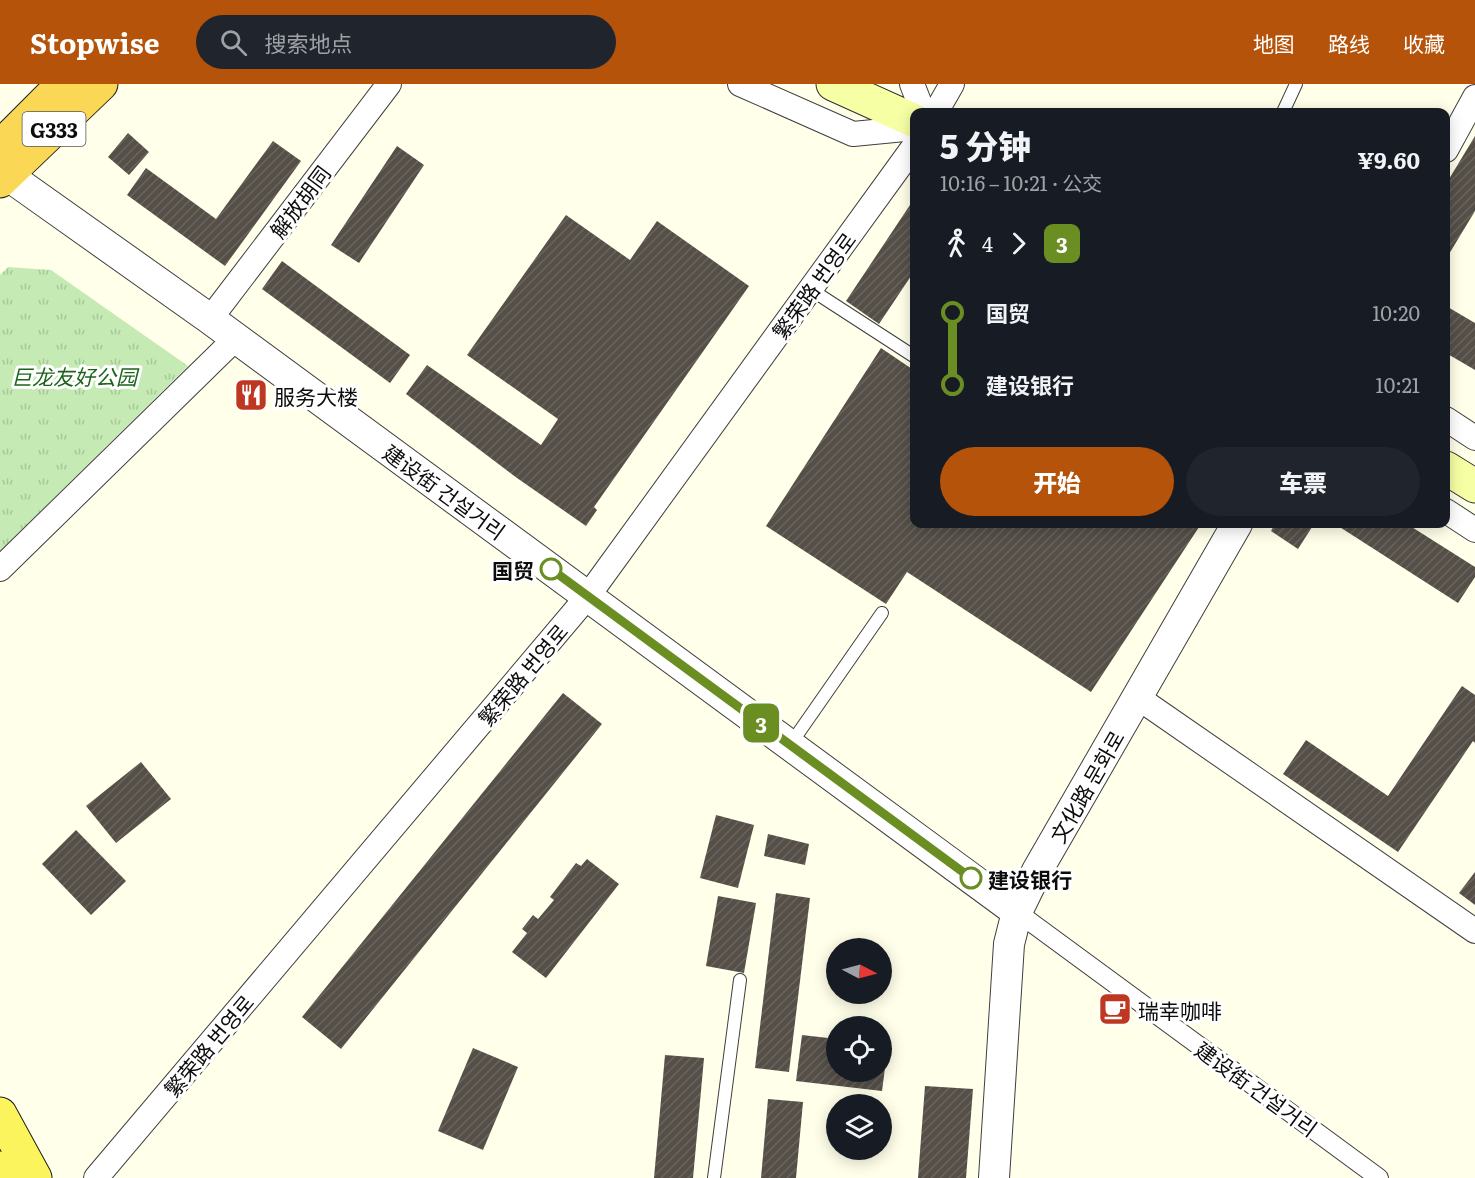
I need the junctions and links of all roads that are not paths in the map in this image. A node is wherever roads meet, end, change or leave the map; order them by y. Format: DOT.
graph roads {
  1 [pos="63,84"];
  2 [pos="101,84"];
  3 [pos="389,84"];
  4 [pos="740,84"];
  5 [pos="833,84"];
  6 [pos="912,84"];
  7 [pos="952,84"];
  8 [pos="1296,84"];
  9 [pos="1475,97"];
  10 [pos="921,108"];
  11 [pos="938,108"];
  12 [pos="1285,108"];
  13 [pos="910,119"];
  14 [pos="910,128"];
  15 [pos="1450,143"];
  16 [pos="910,152"];
  17 [pos="2,168"];
  18 [pos="810,289"];
  19 [pos="210,319"];
  20 [pos="236,338"];
  21 [pos="910,354"];
  22 [pos="1450,422"];
  23 [pos="1475,438"];
  24 [pos="1450,470"];
  25 [pos="1475,486"];
  26 [pos="1450,514"];
  27 [pos="1235,528"];
  28 [pos="1475,530"];
  29 [pos="0,569"];
  30 [pos="588,596"];
  31 [pos="882,613"];
  32 [pos="1137,697"];
  33 [pos="790,745"];
  34 [pos="1017,912"];
  35 [pos="1475,931"];
  36 [pos="740,980"];
  37 [pos="0,1114"];
  38 [pos="0,1168"];
  39 [pos="5,1178"];
  40 [pos="35,1178"];
  41 [pos="96,1178"];
  42 [pos="714,1178"];
  43 [pos="994,1178"];
  44 [pos="1379,1178"];
  1 -- 17 [label="highway, G333"];
  2 -- 17 [label="highway, G333"];
  3 -- 19 [label="street, 解放胡同"];
  4 -- 14 [label="street"];
  5 -- 13 [label="main road"];
  6 -- 10 [label="street"];
  7 -- 11 [label="street"];
  8 -- 12 [label="lane"];
  9 -- 15 [label="street"];
  16 -- 18 [label="street, 繁荣路 번영로"];
  17 -- 19 [label="street, 建设街 건설거리"];
  18 -- 21 [label="lane"];
  18 -- 30 [label="street, 繁荣路 번영로"];
  19 -- 20 [label="street, 建设街 건설거리"];
  20 -- 29 [label="street"];
  20 -- 30 [label="street, 建设街 건설거리"];
  22 -- 23 [label="street"];
  24 -- 25 [label="main road"];
  26 -- 28 [label="street"];
  27 -- 32 [label="street, 文化路 문화로"];
  30 -- 33 [label="street, 建设街 건설거리"];
  30 -- 41 [label="street, 繁荣路 번영로"];
  31 -- 33 [label="lane"];
  32 -- 34 [label="street, 文化路 문화로"];
  32 -- 35 [label="street"];
  33 -- 34 [label="street, 建设街 건설거리"];
  34 -- 43 [label="street, 文化路 문화로"];
  34 -- 44 [label="street, 建设街 건설거리"];
  36 -- 42 [label="lane"];
  37 -- 40 [label="main road"];
  38 -- 39 [label="main road"];
}
